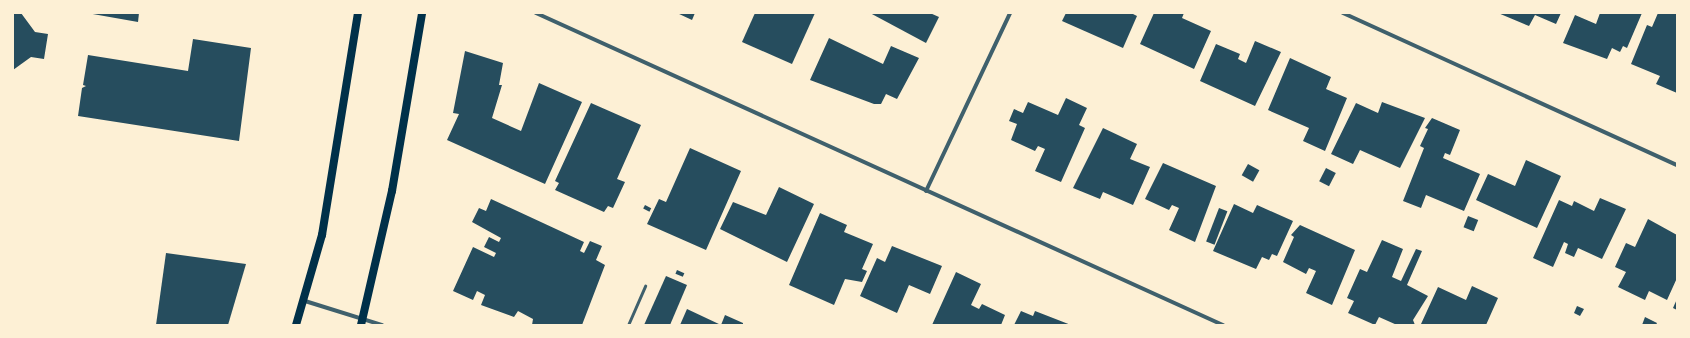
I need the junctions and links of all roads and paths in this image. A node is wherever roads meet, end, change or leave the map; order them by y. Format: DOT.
graph roads {
  1 [pos="358,13"];
  2 [pos="422,13"];
  3 [pos="536,13"];
  4 [pos="1010,13"];
  5 [pos="1343,13"];
  6 [pos="1677,166"];
  7 [pos="926,191"];
  8 [pos="645,286"];
  9 [pos="305,301"];
  10 [pos="362,321"];
  11 [pos="296,325"];
  12 [pos="382,325"];
  13 [pos="628,325"];
  14 [pos="1223,325"];
  1 -- 9 [label="main road"];
  2 -- 10 [label="main road"];
  3 -- 7 [label="street"];
  4 -- 7 [label="street"];
  5 -- 6 [label="street"];
  7 -- 14 [label="street"];
  8 -- 13 [label="lane"];
  9 -- 10 [label="street"];
  9 -- 11 [label="main road"];
  10 -- 12 [label="street"];
}
